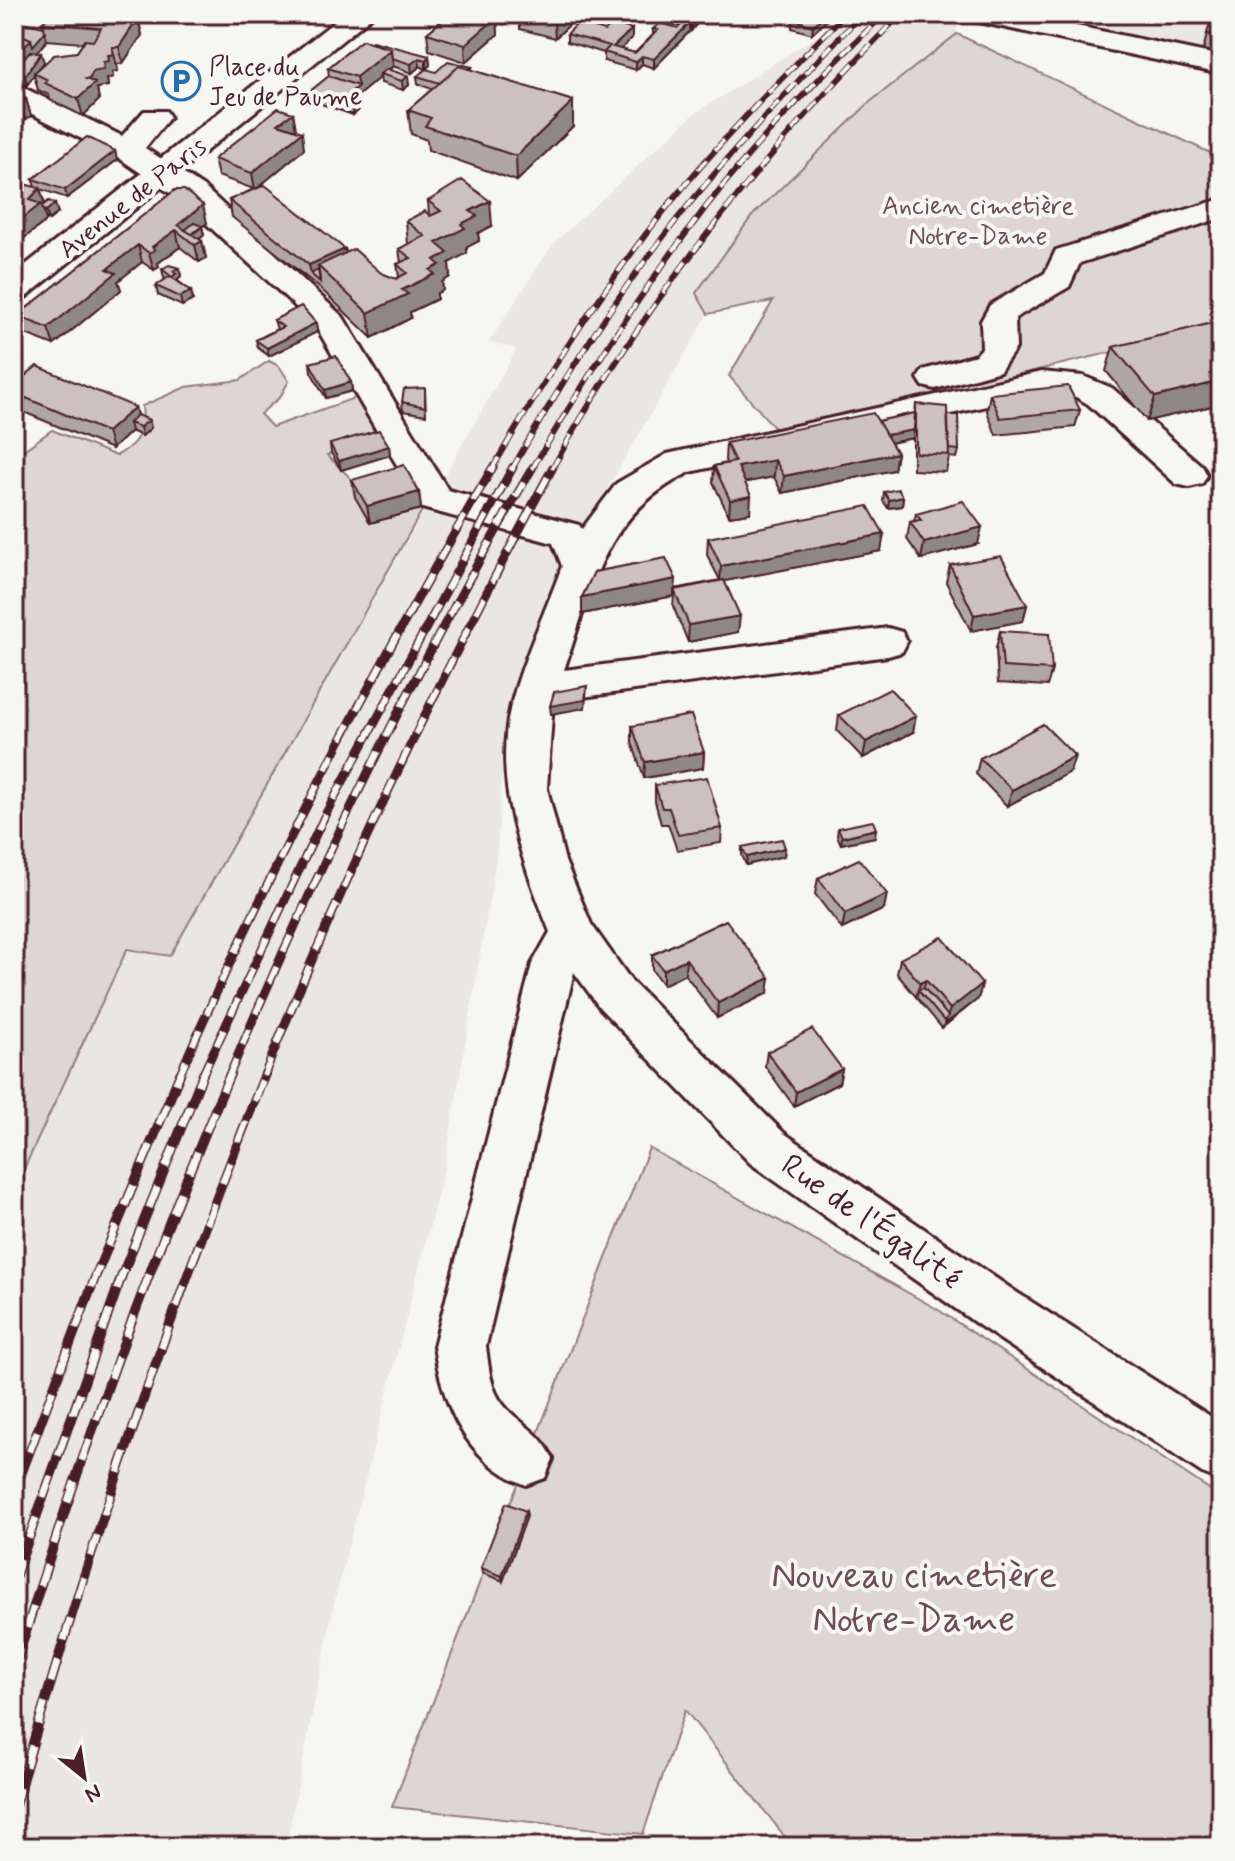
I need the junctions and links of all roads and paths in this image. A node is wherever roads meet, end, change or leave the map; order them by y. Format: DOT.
graph roads {
  1 [pos="361,14"];
  2 [pos="979,14"];
  3 [pos="1221,65"];
  4 [pos="14,92"];
  5 [pos="155,117"];
  6 [pos="127,150"];
  7 [pos="161,174"];
  8 [pos="1221,208"];
  9 [pos="14,290"];
  10 [pos="920,407"];
  11 [pos="1189,475"];
  12 [pos="581,566"];
  13 [pos="888,642"];
  14 [pos="537,688"];
  15 [pos="572,933"];
  16 [pos="1221,1454"];
  17 [pos="526,1459"];
  1 -- 7 [label="street, Avenue de Paris"];
  2 -- 3 [label="street"];
  4 -- 6 [label="street"];
  5 -- 6 [label="street"];
  6 -- 7 [label="street"];
  7 -- 9 [label="street, Avenue de Paris"];
  7 -- 12 [label="street"];
  8 -- 10 [label="street"];
  10 -- 11 [label="street, Rue de l'Égalité"];
  10 -- 12 [label="street, Rue de l'Égalité"];
  12 -- 14 [label="street, Rue de l'Égalité"];
  13 -- 14 [label="street"];
  14 -- 15 [label="street, Rue de l'Égalité"];
  15 -- 16 [label="street, Rue de l'Égalité"];
  15 -- 17 [label="street"];
}
